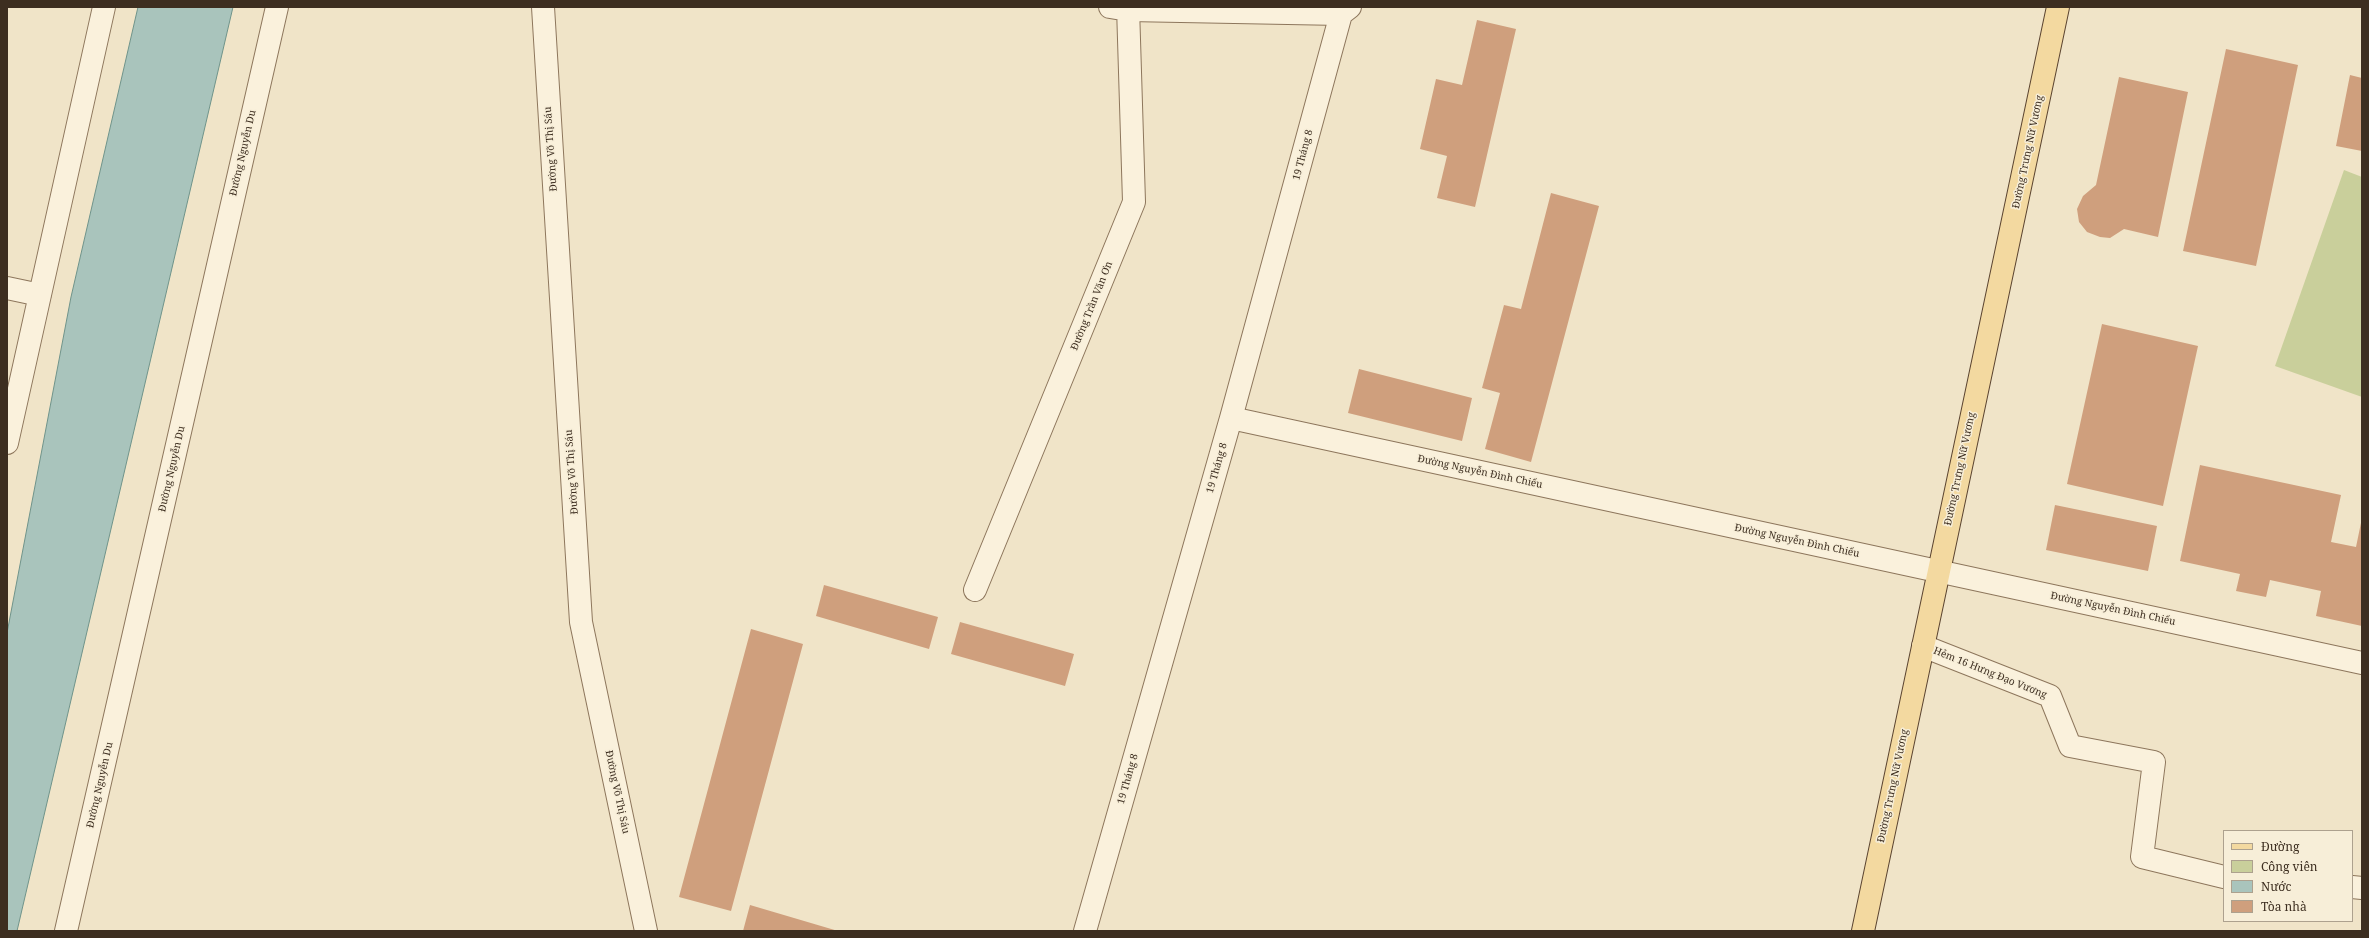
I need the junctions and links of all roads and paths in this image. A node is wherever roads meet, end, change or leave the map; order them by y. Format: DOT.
graph roads {
  1 [pos="104,7"];
  2 [pos="277,7"];
  3 [pos="542,7"];
  4 [pos="2058,7"];
  5 [pos="1122,8"];
  6 [pos="1346,10"];
  7 [pos="7,288"];
  8 [pos="40,295"];
  9 [pos="1232,418"];
  10 [pos="7,443"];
  11 [pos="1938,572"];
  12 [pos="975,590"];
  13 [pos="1923,646"];
  14 [pos="2362,663"];
  15 [pos="2223,877"];
  16 [pos="66,931"];
  17 [pos="646,931"];
  18 [pos="1085,931"];
  19 [pos="1863,931"];
  1 -- 8 [label="street"];
  2 -- 16 [label="street, Đường Nguyễn Du"];
  3 -- 17 [label="street, Đường Võ Thị Sáu"];
  4 -- 11 [label="main road, Đường Trưng Nữ Vương"];
  5 -- 6 [label="street"];
  5 -- 12 [label="street, Đường Trần Văn Ơn"];
  6 -- 9 [label="street, 19 Tháng 8"];
  7 -- 8 [label="street"];
  8 -- 10 [label="street"];
  9 -- 11 [label="street, Đường Nguyễn Đình Chiểu"];
  9 -- 18 [label="street, 19 Tháng 8"];
  11 -- 13 [label="main road, Đường Trưng Nữ Vương"];
  11 -- 14 [label="street, Đường Nguyễn Đình Chiểu"];
  13 -- 15 [label="street, Hẻm 16 Hưng Đạo Vương"];
  13 -- 19 [label="main road, Đường Trưng Nữ Vương"];
}
